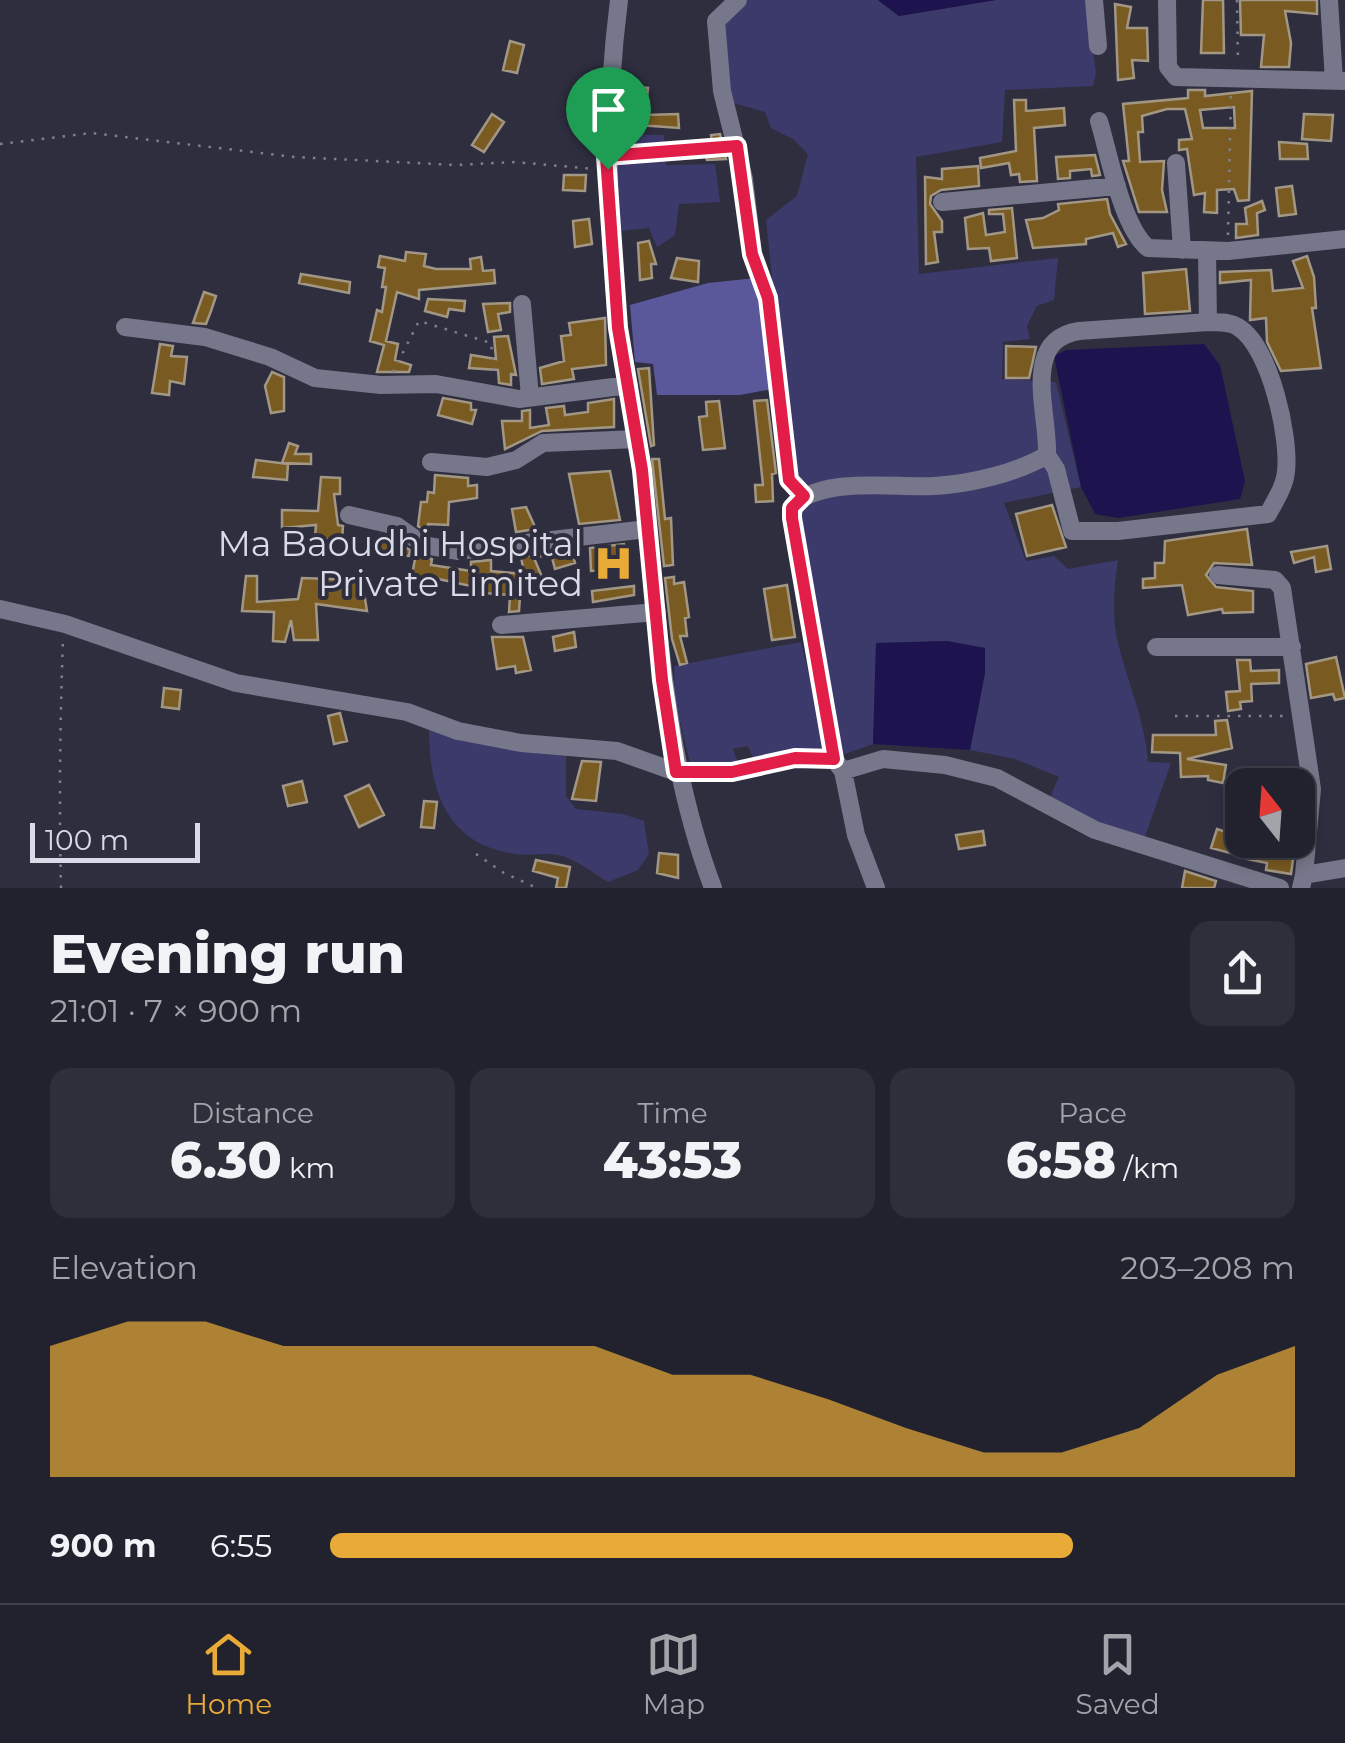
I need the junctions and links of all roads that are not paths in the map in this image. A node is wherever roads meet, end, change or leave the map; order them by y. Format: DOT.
graph roads {
  1 [pos="619,0"];
  2 [pos="738,0"];
  3 [pos="1094,0"];
  4 [pos="1167,0"];
  5 [pos="1328,0"];
  6 [pos="1098,46"];
  7 [pos="1340,81"];
  8 [pos="1099,121"];
  9 [pos="1176,163"];
  10 [pos="1117,186"];
  11 [pos="942,202"];
  12 [pos="1345,239"];
  13 [pos="1182,250"];
  14 [pos="1207,250"];
  15 [pos="522,304"];
  16 [pos="1208,322"];
  17 [pos="125,327"];
  18 [pos="630,385"];
  19 [pos="530,398"];
  20 [pos="637,439"];
  21 [pos="1047,455"];
  22 [pos="431,462"];
  23 [pos="804,496"];
  24 [pos="349,515"];
  25 [pos="647,529"];
  26 [pos="1218,574"];
  27 [pos="0,609"];
  28 [pos="657,612"];
  29 [pos="501,625"];
  30 [pos="1156,647"];
  31 [pos="1292,647"];
  32 [pos="838,765"];
  33 [pos="676,772"];
  34 [pos="1345,868"];
  35 [pos="1302,881"];
  36 [pos="712,888"];
  37 [pos="876,888"];
  38 [pos="1280,888"];
  1 -- 18 [label="street"];
  2 -- 23 [label="street"];
  3 -- 6 [label="street"];
  4 -- 7 [label="street"];
  5 -- 7 [label="street"];
  8 -- 10 [label="street"];
  9 -- 13 [label="street"];
  10 -- 11 [label="street"];
  10 -- 13 [label="street"];
  12 -- 14 [label="street"];
  13 -- 14 [label="street"];
  14 -- 16 [label="street"];
  15 -- 19 [label="street"];
  16 -- 21 [label="street"];
  16 -- 21 [label="street"];
  17 -- 19 [label="street"];
  18 -- 19 [label="street"];
  18 -- 20 [label="street"];
  20 -- 22 [label="street"];
  20 -- 25 [label="street"];
  21 -- 23 [label="street"];
  23 -- 32 [label="street"];
  24 -- 25 [label="street"];
  25 -- 28 [label="street"];
  26 -- 31 [label="street"];
  27 -- 33 [label="street"];
  28 -- 29 [label="street"];
  28 -- 33 [label="street"];
  30 -- 31 [label="street"];
  31 -- 35 [label="street"];
  32 -- 33 [label="street"];
  32 -- 37 [label="street"];
  32 -- 38 [label="street"];
  33 -- 36 [label="street"];
  34 -- 35 [label="street"];
}
